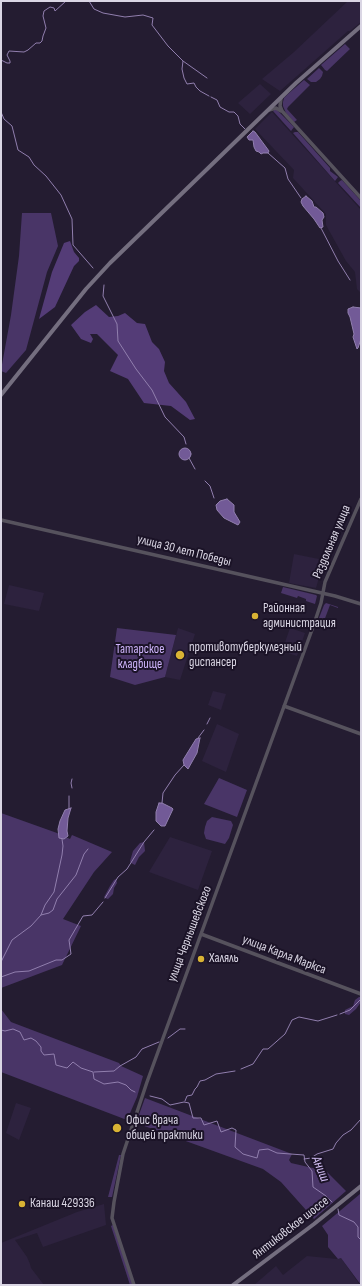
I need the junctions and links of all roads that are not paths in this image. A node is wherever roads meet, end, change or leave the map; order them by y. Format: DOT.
graph roads {
  1 [pos="361,26"];
  2 [pos="282,96"];
  3 [pos="282,111"];
  4 [pos="265,112"];
  5 [pos="361,198"];
  6 [pos="1,395"];
  7 [pos="361,499"];
  8 [pos="1,520"];
  9 [pos="322,593"];
  10 [pos="361,604"];
  11 [pos="284,706"];
  12 [pos="361,734"];
  13 [pos="201,934"];
  14 [pos="361,994"];
  15 [pos="361,1186"];
  16 [pos="134,1285"];
  17 [pos="233,1285"];
  1 -- 2 [label="main road"];
  2 -- 3 [label="street"];
  2 -- 4 [label="main road"];
  3 -- 4 [label="street"];
  3 -- 5 [label="street"];
  4 -- 6 [label="main road"];
  7 -- 9 [label="street, Раздольная улица"];
  8 -- 9 [label="street, улица 30 лет Победы"];
  9 -- 10 [label="street, улица 30 лет Победы"];
  9 -- 11 [label="street, улица Чернышевского"];
  11 -- 12 [label="street"];
  11 -- 13 [label="street, улица Чернышевского"];
  13 -- 14 [label="street, улица Карла Маркса"];
  13 -- 16 [label="street, улица Чернышевского"];
  15 -- 17 [label="main road, Янтиковское шоссе"];
}
